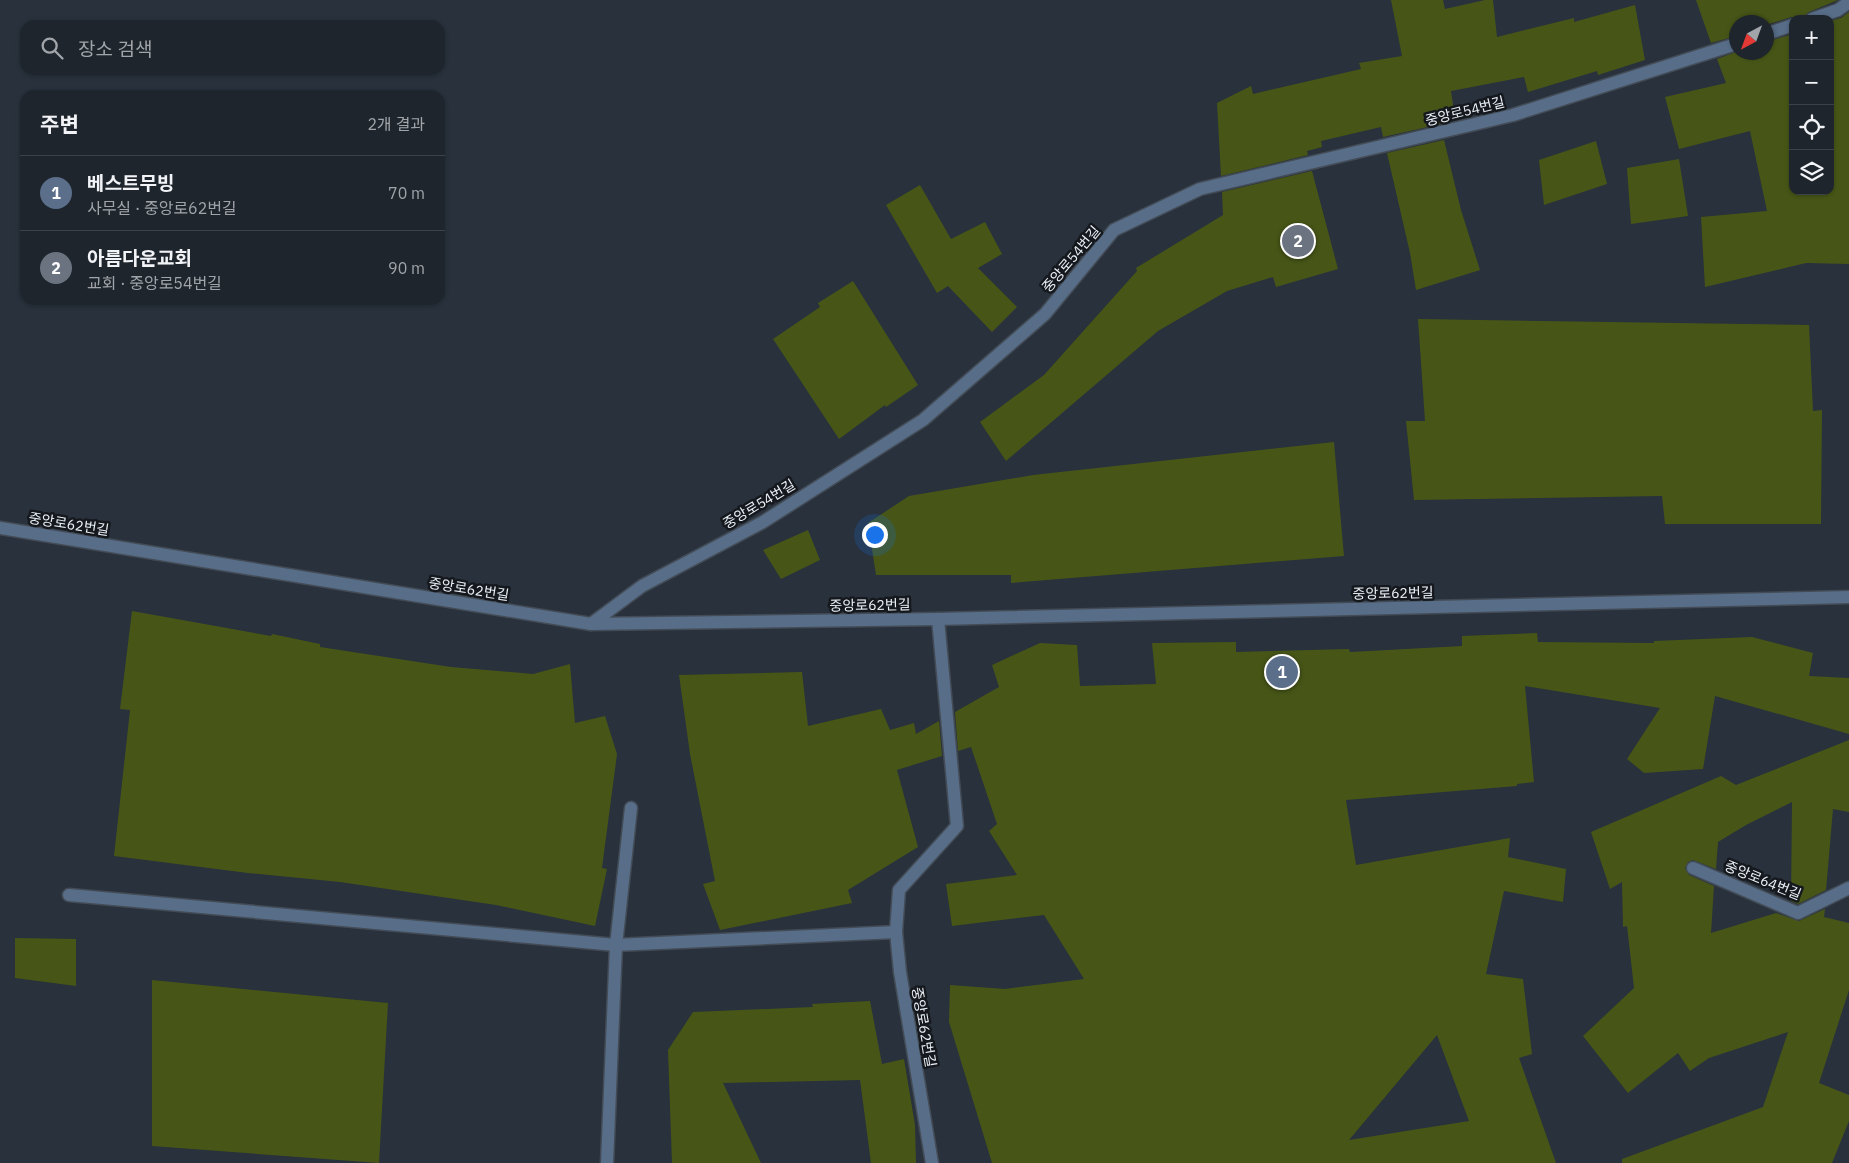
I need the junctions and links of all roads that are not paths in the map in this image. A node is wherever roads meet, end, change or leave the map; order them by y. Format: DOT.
graph roads {
  1 [pos="1849,2"];
  2 [pos="1824,15"];
  3 [pos="1789,26"];
  4 [pos="1774,31"];
  5 [pos="1729,46"];
  6 [pos="0,528"];
  7 [pos="1849,597"];
  8 [pos="938,618"];
  9 [pos="591,624"];
  10 [pos="631,808"];
  11 [pos="1693,868"];
  12 [pos="1849,888"];
  13 [pos="68,894"];
  14 [pos="896,932"];
  15 [pos="616,946"];
  16 [pos="606,1163"];
  17 [pos="932,1163"];
  1 -- 2 [label="street"];
  3 -- 4 [label="street"];
  5 -- 9 [label="street, 중앙로54번길"];
  6 -- 9 [label="street, 중앙로62번길"];
  7 -- 8 [label="street, 중앙로62번길"];
  8 -- 9 [label="street, 중앙로62번길"];
  8 -- 14 [label="street, 중앙로62번길"];
  10 -- 15 [label="street"];
  11 -- 12 [label="street, 중앙로64번길"];
  13 -- 15 [label="street"];
  14 -- 15 [label="street"];
  14 -- 17 [label="street, 중앙로62번길"];
  15 -- 16 [label="street"];
}
